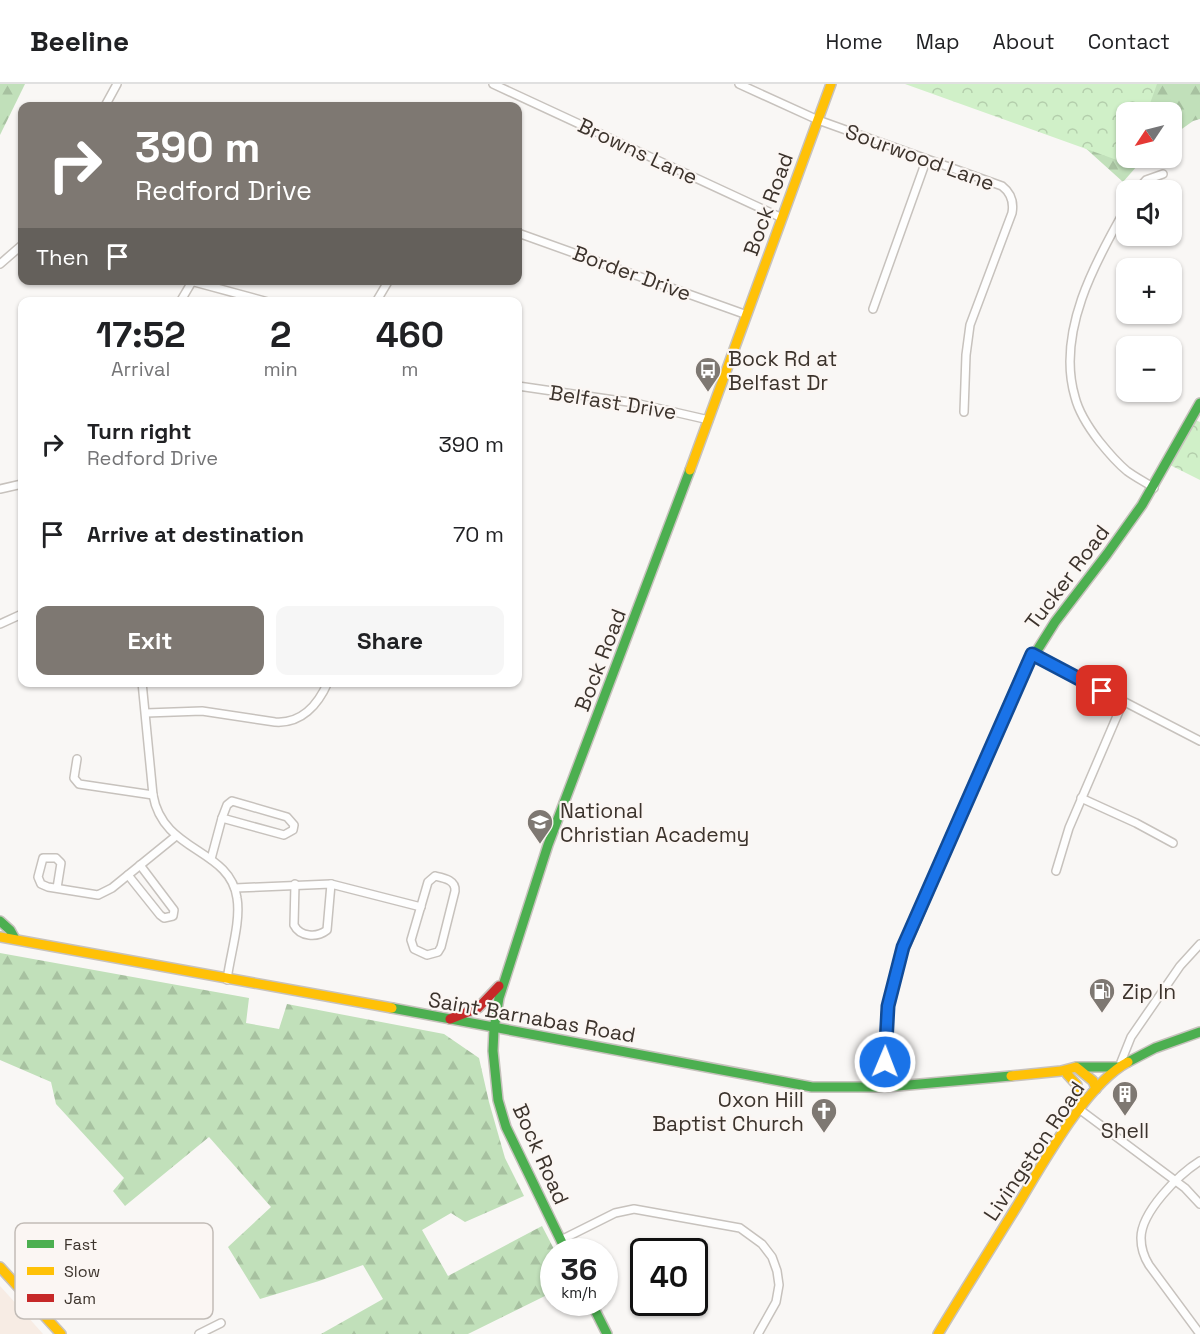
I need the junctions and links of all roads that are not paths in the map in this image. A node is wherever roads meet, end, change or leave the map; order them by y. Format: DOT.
graph roads {
  1 [pos="117,84"];
  2 [pos="493,84"];
  3 [pos="739,84"];
  4 [pos="831,84"];
  5 [pos="107,102"];
  6 [pos="818,120"];
  7 [pos="926,160"];
  8 [pos="1163,174"];
  9 [pos="1146,180"];
  10 [pos="782,218"];
  11 [pos="1116,228"];
  12 [pos="522,234"];
  13 [pos="18,248"];
  14 [pos="0,264"];
  15 [pos="206,285"];
  16 [pos="250,297"];
  17 [pos="873,309"];
  18 [pos="747,315"];
  19 [pos="522,387"];
  20 [pos="1200,403"];
  21 [pos="964,412"];
  22 [pos="709,420"];
  23 [pos="18,485"];
  24 [pos="1154,488"];
  25 [pos="0,489"];
  26 [pos="18,616"];
  27 [pos="0,624"];
  28 [pos="1032,654"];
  29 [pos="143,687"];
  30 [pos="326,687"];
  31 [pos="1123,702"];
  32 [pos="146,713"];
  33 [pos="1200,741"];
  34 [pos="77,759"];
  35 [pos="153,795"];
  36 [pos="1081,798"];
  37 [pos="222,818"];
  38 [pos="176,836"];
  39 [pos="1173,843"];
  40 [pos="211,859"];
  41 [pos="140,865"];
  42 [pos="1056,871"];
  43 [pos="128,875"];
  44 [pos="295,884"];
  45 [pos="331,884"];
  46 [pos="57,888"];
  47 [pos="235,888"];
  48 [pos="421,907"];
  49 [pos="0,921"];
  50 [pos="0,937"];
  51 [pos="15,939"];
  52 [pos="1200,944"];
  53 [pos="504,979"];
  54 [pos="227,980"];
  55 [pos="445,1020"];
  56 [pos="494,1029"];
  57 [pos="1200,1032"];
  58 [pos="1119,1067"];
  59 [pos="1068,1070"];
  60 [pos="886,1087"];
  61 [pos="1096,1089"];
  62 [pos="1078,1109"];
  63 [pos="1200,1161"];
  64 [pos="1175,1181"];
  65 [pos="1200,1204"];
  66 [pos="560,1238"];
  67 [pos="565,1238"];
  68 [pos="0,1267"];
  69 [pos="15,1283"];
  70 [pos="598,1316"];
  71 [pos="47,1319"];
  72 [pos="221,1323"];
  73 [pos="61,1334"];
  74 [pos="199,1334"];
  75 [pos="607,1334"];
  76 [pos="758,1334"];
  77 [pos="938,1334"];
  78 [pos="1200,1334"];
  1 -- 5 [label="street"];
  2 -- 10 [label="street, Browns Lane"];
  3 -- 6 [label="street, Sourwood Lane"];
  4 -- 6 [label="main road, Bock Road"];
  6 -- 7 [label="street, Sourwood Lane"];
  6 -- 10 [label="main road, Bock Road"];
  7 -- 17 [label="street"];
  7 -- 21 [label="street, Sourwood Lane"];
  8 -- 9 [label="street"];
  10 -- 18 [label="main road, Bock Road"];
  11 -- 24 [label="street"];
  12 -- 18 [label="street, Border Drive"];
  13 -- 14 [label="street"];
  15 -- 16 [label="street"];
  18 -- 22 [label="main road, Bock Road"];
  19 -- 22 [label="street, Belfast Drive"];
  20 -- 24 [label="main road, Tucker Road"];
  22 -- 53 [label="main road, Bock Road"];
  23 -- 25 [label="street"];
  24 -- 28 [label="main road, Tucker Road"];
  26 -- 27 [label="street"];
  28 -- 31 [label="street"];
  28 -- 60 [label="main road, Tucker Road"];
  29 -- 32 [label="street"];
  30 -- 32 [label="street"];
  31 -- 33 [label="street"];
  31 -- 36 [label="street"];
  32 -- 35 [label="street"];
  34 -- 35 [label="street"];
  35 -- 38 [label="street"];
  36 -- 39 [label="street"];
  36 -- 42 [label="street"];
  37 -- 37 [label="street"];
  37 -- 40 [label="street"];
  38 -- 40 [label="street"];
  38 -- 41 [label="street"];
  40 -- 47 [label="street"];
  41 -- 43 [label="street"];
  41 -- 43 [label="street"];
  43 -- 46 [label="street"];
  44 -- 45 [label="street"];
  44 -- 45 [label="street"];
  44 -- 47 [label="street"];
  45 -- 48 [label="street"];
  46 -- 46 [label="street"];
  47 -- 54 [label="street"];
  48 -- 48 [label="street"];
  49 -- 51 [label="main road"];
  50 -- 51 [label="main road, Saint Barnabas Road"];
  51 -- 54 [label="main road, Saint Barnabas Road"];
  52 -- 58 [label="street"];
  53 -- 55 [label="main road"];
  53 -- 56 [label="main road, Bock Road"];
  54 -- 55 [label="main road, Saint Barnabas Road"];
  55 -- 56 [label="main road, Saint Barnabas Road"];
  56 -- 60 [label="main road, Saint Barnabas Road"];
  56 -- 66 [label="main road, Bock Road"];
  57 -- 58 [label="main road, Livingston Road"];
  58 -- 59 [label="main road, Saint Barnabas Road"];
  58 -- 61 [label="main road, Livingston Road"];
  59 -- 60 [label="main road, Saint Barnabas Road"];
  59 -- 61 [label="main road"];
  59 -- 62 [label="main road"];
  61 -- 62 [label="main road, Livingston Road"];
  62 -- 64 [label="street"];
  62 -- 77 [label="main road, Livingston Road"];
  63 -- 64 [label="street"];
  64 -- 65 [label="street"];
  64 -- 78 [label="street"];
  67 -- 76 [label="street"];
  68 -- 69 [label="main road"];
  70 -- 75 [label="main road"];
  71 -- 73 [label="main road"];
  72 -- 74 [label="street"];
}
